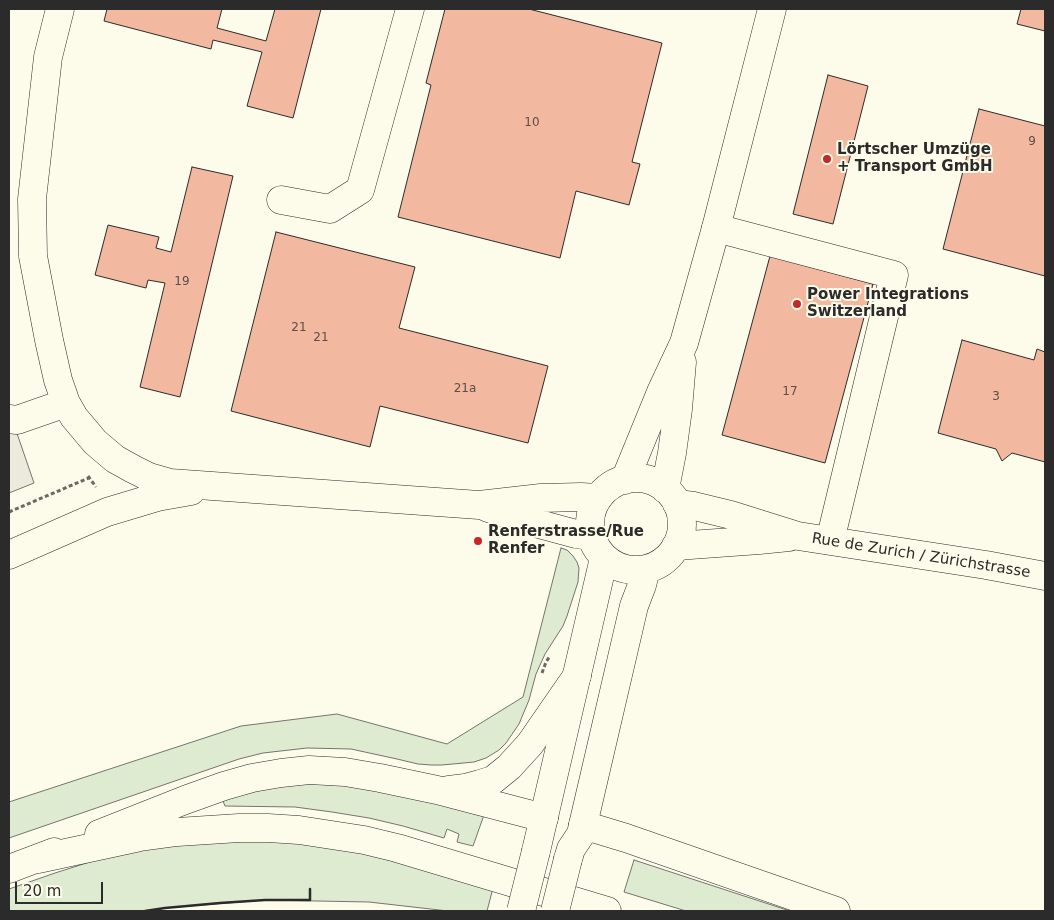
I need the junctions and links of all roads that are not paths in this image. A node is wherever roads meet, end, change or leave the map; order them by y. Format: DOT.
graph roads {
  1 [pos="60,9"];
  2 [pos="410,9"];
  3 [pos="772,9"];
  4 [pos="281,200"];
  5 [pos="716,228"];
  6 [pos="684,343"];
  7 [pos="66,404"];
  8 [pos="9,418"];
  9 [pos="625,480"];
  10 [pos="222,488"];
  11 [pos="671,496"];
  12 [pos="598,498"];
  13 [pos="479,505"];
  14 [pos="798,536"];
  15 [pos="830,540"];
  16 [pos="676,546"];
  17 [pos="598,547"];
  18 [pos="9,555"];
  19 [pos="646,569"];
  20 [pos="1045,576"];
  21 [pos="577,676"];
  22 [pos="437,790"];
  23 [pos="564,835"];
  24 [pos="38,859"];
  25 [pos="9,869"];
  26 [pos="521,911"];
  27 [pos="555,911"];
  28 [pos="607,911"];
  29 [pos="836,911"];
  1 -- 7 [label="main road"];
  2 -- 4 [label="main road"];
  3 -- 5 [label="main road"];
  5 -- 6 [label="main road"];
  5 -- 15 [label="main road"];
  6 -- 9 [label="main road"];
  6 -- 11 [label="main road"];
  7 -- 8 [label="main road"];
  7 -- 10 [label="main road"];
  9 -- 11 [label="main road"];
  9 -- 12 [label="main road"];
  10 -- 13 [label="main road"];
  10 -- 18 [label="main road"];
  11 -- 14 [label="main road, Rue de Zurich / Zürichstrasse"];
  11 -- 16 [label="main road"];
  12 -- 13 [label="main road"];
  12 -- 17 [label="main road"];
  13 -- 17 [label="main road"];
  14 -- 15 [label="main road, Rue de Zurich / Zürichstrasse"];
  14 -- 16 [label="main road, Rue de Zurich / Zürichstrasse"];
  15 -- 20 [label="main road, Rue de Zurich / Zürichstrasse"];
  16 -- 19 [label="main road"];
  17 -- 19 [label="main road"];
  17 -- 21 [label="main road"];
  19 -- 23 [label="main road"];
  21 -- 22 [label="main road"];
  21 -- 23 [label="main road"];
  22 -- 23 [label="main road"];
  22 -- 24 [label="main road"];
  23 -- 26 [label="main road, bridge"];
  23 -- 27 [label="main road, bridge"];
  23 -- 29 [label="main road"];
  24 -- 25 [label="main road"];
  24 -- 28 [label="main road"];
}
